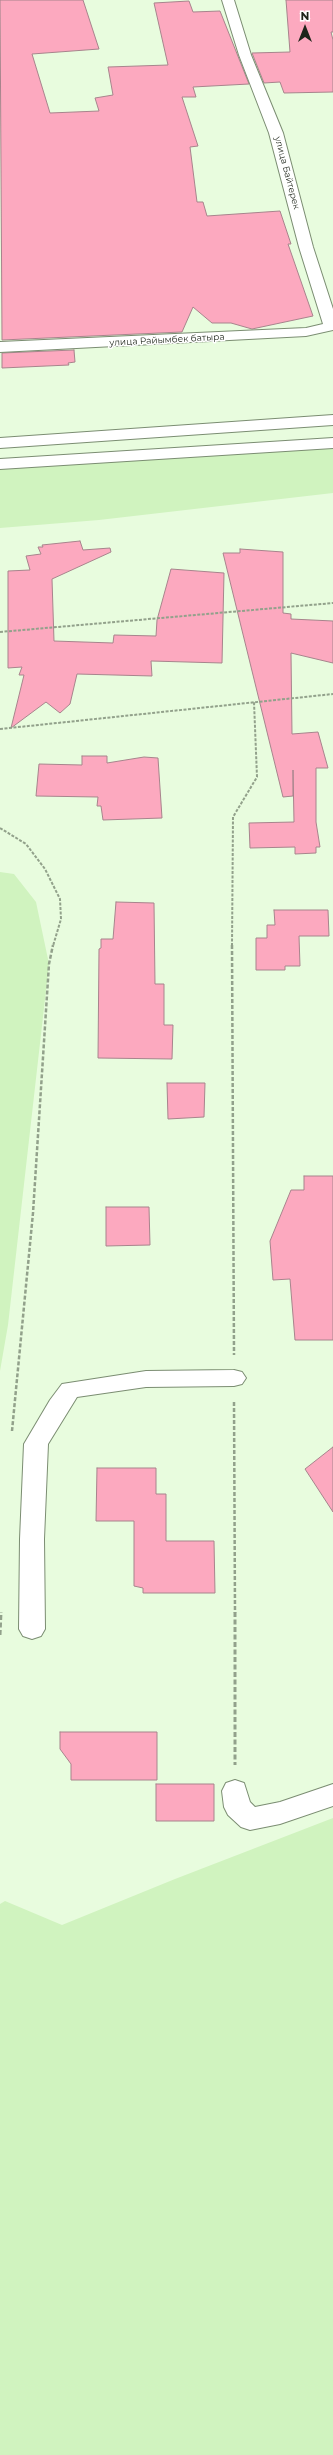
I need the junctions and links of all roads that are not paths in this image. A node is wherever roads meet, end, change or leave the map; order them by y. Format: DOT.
graph roads {
  1 [pos="228,0"];
  2 [pos="332,326"];
  3 [pos="0,347"];
  4 [pos="333,420"];
  5 [pos="333,442"];
  6 [pos="0,443"];
  7 [pos="0,464"];
  8 [pos="234,1378"];
  9 [pos="32,1628"];
  10 [pos="235,1791"];
  11 [pos="333,1794"];
  1 -- 2 [label="main road, улица Байтерек"];
  2 -- 3 [label="main road, улица Райымбек батыра"];
  4 -- 6 [label="main road"];
  5 -- 7 [label="main road"];
  8 -- 9 [label="main road"];
  10 -- 11 [label="main road"];
}
